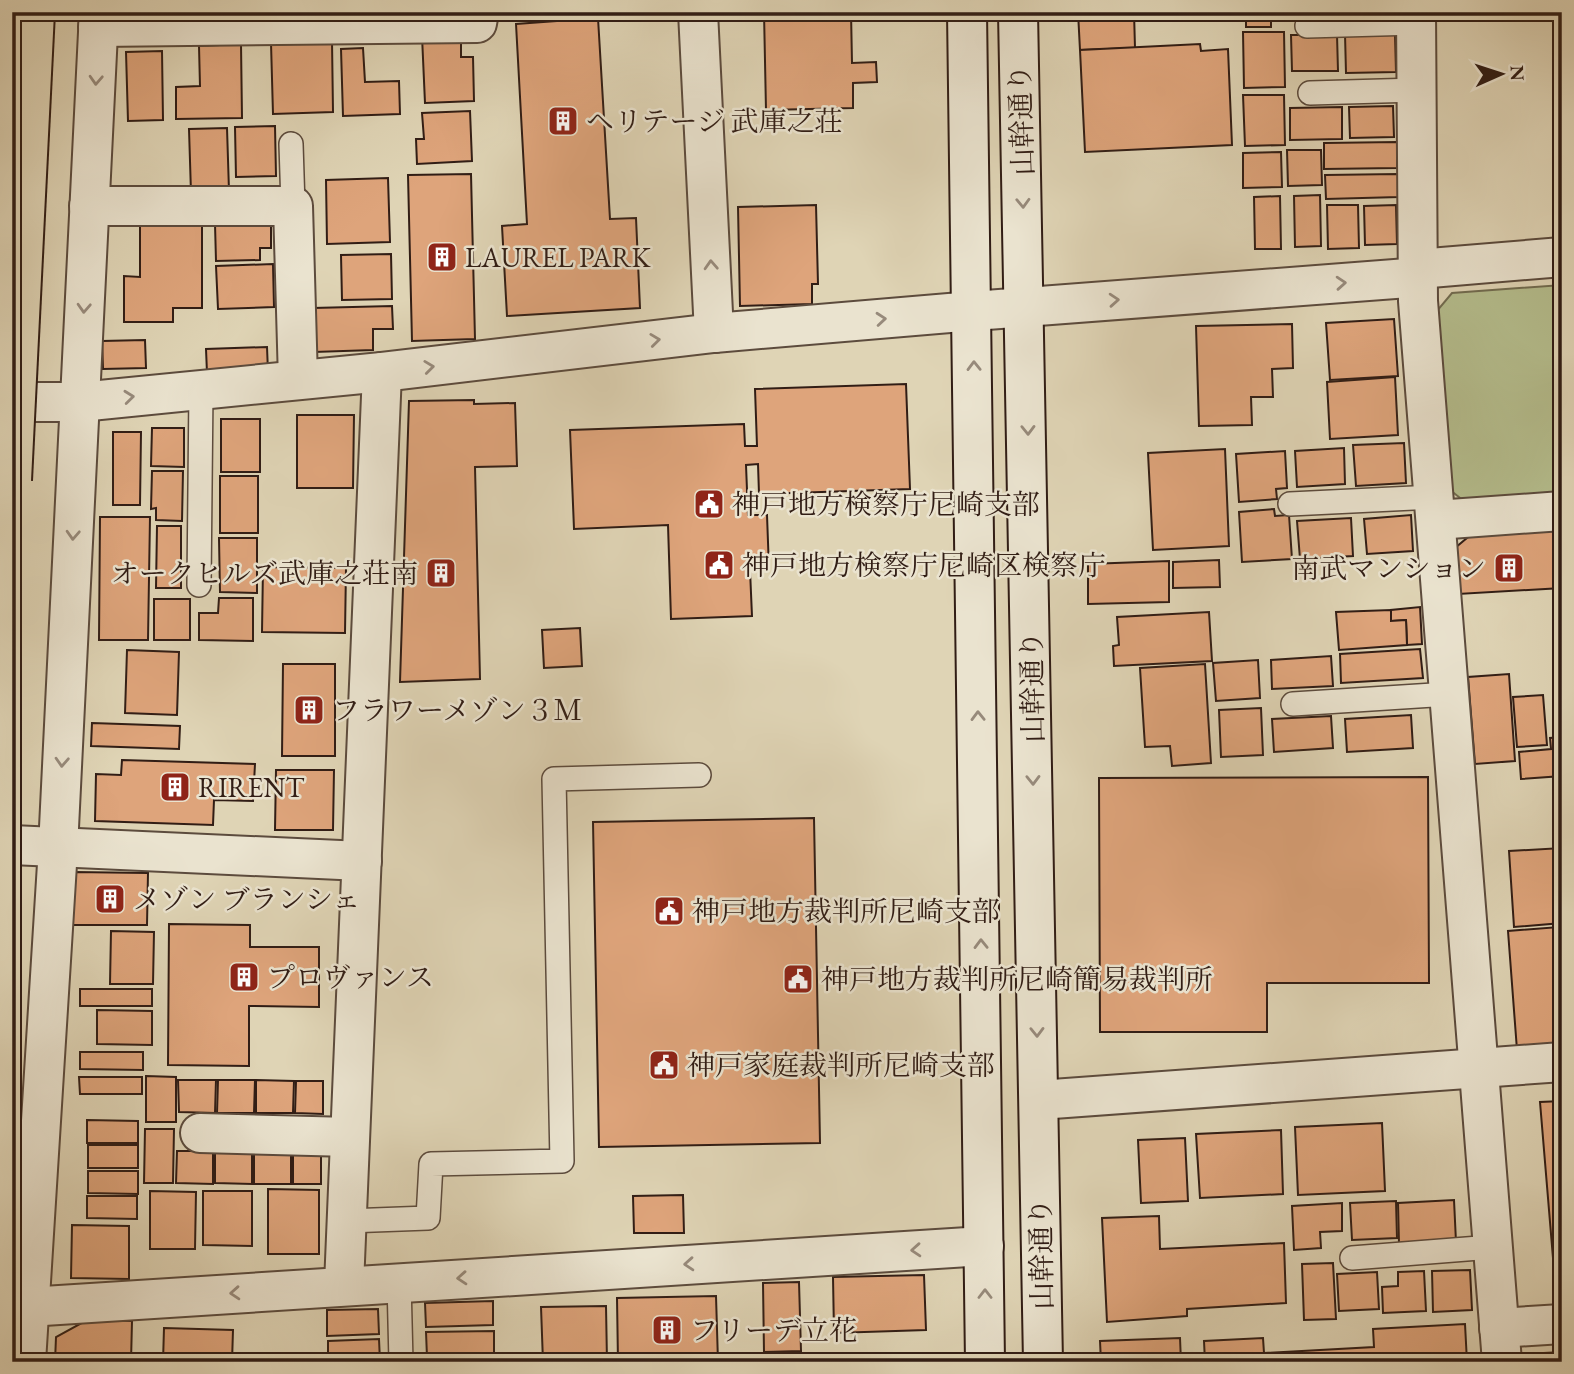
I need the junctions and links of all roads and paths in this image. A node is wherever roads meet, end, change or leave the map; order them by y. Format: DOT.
graph roads {
  1 [pos="35,12"];
  2 [pos="479,12"];
  3 [pos="698,12"];
  4 [pos="967,12"];
  5 [pos="1018,12"];
  6 [pos="1416,18"];
  7 [pos="176,19"];
  8 [pos="332,19"];
  9 [pos="99,20"];
  10 [pos="1307,26"];
  11 [pos="1417,90"];
  12 [pos="1310,93"];
  13 [pos="291,144"];
  14 [pos="89,206"];
  15 [pos="293,206"];
  16 [pos="1562,257"];
  17 [pos="1419,273"];
  18 [pos="1026,307"];
  19 [pos="973,310"];
  20 [pos="714,334"];
  21 [pos="382,372"];
  22 [pos="298,380"];
  23 [pos="201,390"];
  24 [pos="12,402"];
  25 [pos="80,402"];
  26 [pos="12,480"];
  27 [pos="1290,504"];
  28 [pos="1435,509"];
  29 [pos="1562,511"];
  30 [pos="199,584"];
  31 [pos="1449,694"];
  32 [pos="1293,704"];
  33 [pos="699,775"];
  34 [pos="12,845"];
  35 [pos="58,848"];
  36 [pos="362,861"];
  37 [pos="1562,1062"];
  38 [pos="1477,1070"];
  39 [pos="1039,1101"];
  40 [pos="200,1133"];
  41 [pos="350,1137"];
  42 [pos="353,1237"];
  43 [pos="985,1245"];
  44 [pos="1492,1247"];
  45 [pos="1352,1258"];
  46 [pos="398,1282"];
  47 [pos="344,1285"];
  48 [pos="22,1308"];
  49 [pos="1562,1324"];
  50 [pos="1500,1345"];
  51 [pos="26,1362"];
  52 [pos="401,1362"];
  53 [pos="985,1362"];
  54 [pos="1043,1362"];
  1 -- 26 [label="highway, bridge"];
  2 -- 8 [label="street"];
  20 -- 3 [label="street, one-way"];
  4 -- 19 [label="street, 山幹通り"];
  5 -- 18 [label="street, 山幹通り, one-way"];
  6 -- 10 [label="lane"];
  6 -- 11 [label="street"];
  7 -- 8 [label="street"];
  7 -- 9 [label="street"];
  9 -- 14 [label="street, one-way"];
  11 -- 12 [label="lane"];
  11 -- 17 [label="street"];
  13 -- 15 [label="lane"];
  14 -- 15 [label="street"];
  14 -- 25 [label="street, one-way"];
  15 -- 22 [label="street"];
  16 -- 17 [label="street"];
  18 -- 17 [label="street, one-way"];
  17 -- 28 [label="street"];
  18 -- 19 [label="street"];
  18 -- 39 [label="street, 山幹通り, one-way"];
  20 -- 19 [label="street, one-way"];
  43 -- 19 [label="street, 山幹通り, one-way"];
  21 -- 20 [label="street, one-way"];
  21 -- 22 [label="street"];
  21 -- 36 [label="street"];
  22 -- 23 [label="street"];
  25 -- 23 [label="street, one-way"];
  23 -- 30 [label="lane"];
  24 -- 25 [label="street"];
  25 -- 35 [label="street, one-way"];
  27 -- 28 [label="lane"];
  28 -- 29 [label="street"];
  28 -- 31 [label="street"];
  31 -- 32 [label="lane"];
  31 -- 38 [label="street"];
  33 -- 42 [label="lane"];
  34 -- 35 [label="street"];
  35 -- 36 [label="street"];
  35 -- 48 [label="street"];
  36 -- 41 [label="street"];
  37 -- 38 [label="street"];
  38 -- 39 [label="street"];
  38 -- 44 [label="street"];
  39 -- 54 [label="street, 山幹通り"];
  40 -- 41 [label="street"];
  41 -- 42 [label="street"];
  42 -- 47 [label="street"];
  43 -- 46 [label="street, one-way"];
  53 -- 43 [label="street, 山幹通り, one-way"];
  44 -- 45 [label="lane"];
  44 -- 50 [label="street"];
  46 -- 47 [label="street"];
  46 -- 52 [label="lane"];
  47 -- 48 [label="street, one-way"];
  48 -- 51 [label="street"];
  49 -- 50 [label="street"];
}
